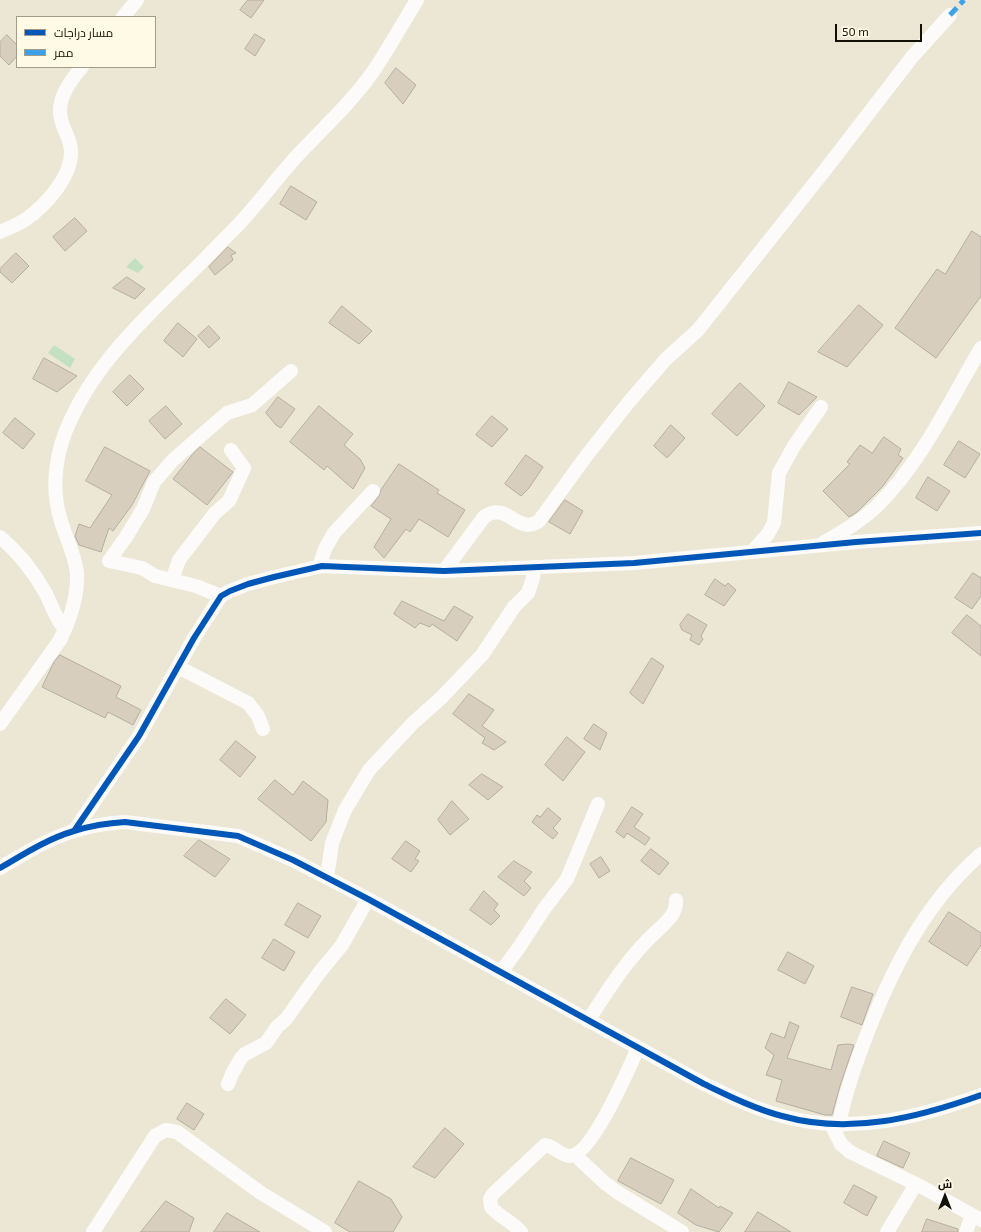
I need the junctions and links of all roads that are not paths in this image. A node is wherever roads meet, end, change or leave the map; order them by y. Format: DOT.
graph roads {
  1 [pos="136,0"];
  2 [pos="417,0"];
  3 [pos="950,15"];
  4 [pos="123,16"];
  5 [pos="81,68"];
  6 [pos="0,232"];
  7 [pos="981,348"];
  8 [pos="291,371"];
  9 [pos="821,407"];
  10 [pos="231,450"];
  11 [pos="373,491"];
  12 [pos="981,533"];
  13 [pos="0,537"];
  14 [pos="820,545"];
  15 [pos="752,552"];
  16 [pos="319,567"];
  17 [pos="534,567"];
  18 [pos="444,571"];
  19 [pos="172,580"];
  20 [pos="221,596"];
  21 [pos="65,629"];
  22 [pos="178,667"];
  23 [pos="0,724"];
  24 [pos="263,729"];
  25 [pos="598,804"];
  26 [pos="74,831"];
  27 [pos="981,854"];
  28 [pos="0,868"];
  29 [pos="327,878"];
  30 [pos="368,900"];
  31 [pos="676,900"];
  32 [pos="501,972"];
  33 [pos="588,1021"];
  34 [pos="638,1048"];
  35 [pos="228,1084"];
  36 [pos="981,1095"];
  37 [pos="835,1125"];
  38 [pos="575,1155"];
  39 [pos="916,1184"];
  40 [pos="977,1218"];
  41 [pos="93,1232"];
  42 [pos="325,1232"];
  43 [pos="521,1232"];
  44 [pos="682,1232"];
  45 [pos="887,1232"];
  46 [pos="966,1232"];
  1 -- 4 [label="street"];
  2 -- 21 [label="street"];
  3 -- 18 [label="street"];
  5 -- 6 [label="street"];
  7 -- 14 [label="street"];
  8 -- 19 [label="street"];
  9 -- 15 [label="street"];
  10 -- 19 [label="street"];
  11 -- 16 [label="street"];
  12 -- 14 [label="street"];
  13 -- 21 [label="street"];
  14 -- 15 [label="street"];
  15 -- 17 [label="street"];
  16 -- 18 [label="street"];
  16 -- 20 [label="street"];
  17 -- 18 [label="street"];
  17 -- 29 [label="street"];
  19 -- 20 [label="street"];
  20 -- 22 [label="street"];
  21 -- 23 [label="street"];
  22 -- 24 [label="street"];
  22 -- 26 [label="street"];
  25 -- 32 [label="street"];
  26 -- 28 [label="street"];
  26 -- 29 [label="street"];
  27 -- 37 [label="street"];
  29 -- 30 [label="street"];
  30 -- 32 [label="street"];
  30 -- 35 [label="street"];
  31 -- 33 [label="street"];
  32 -- 33 [label="street"];
  33 -- 34 [label="street"];
  34 -- 37 [label="street"];
  34 -- 38 [label="street"];
  36 -- 37 [label="street"];
  37 -- 39 [label="street"];
  38 -- 43 [label="street"];
  38 -- 44 [label="street"];
  39 -- 40 [label="street"];
  39 -- 45 [label="street"];
  40 -- 46 [label="street"];
  41 -- 42 [label="street"];
}
